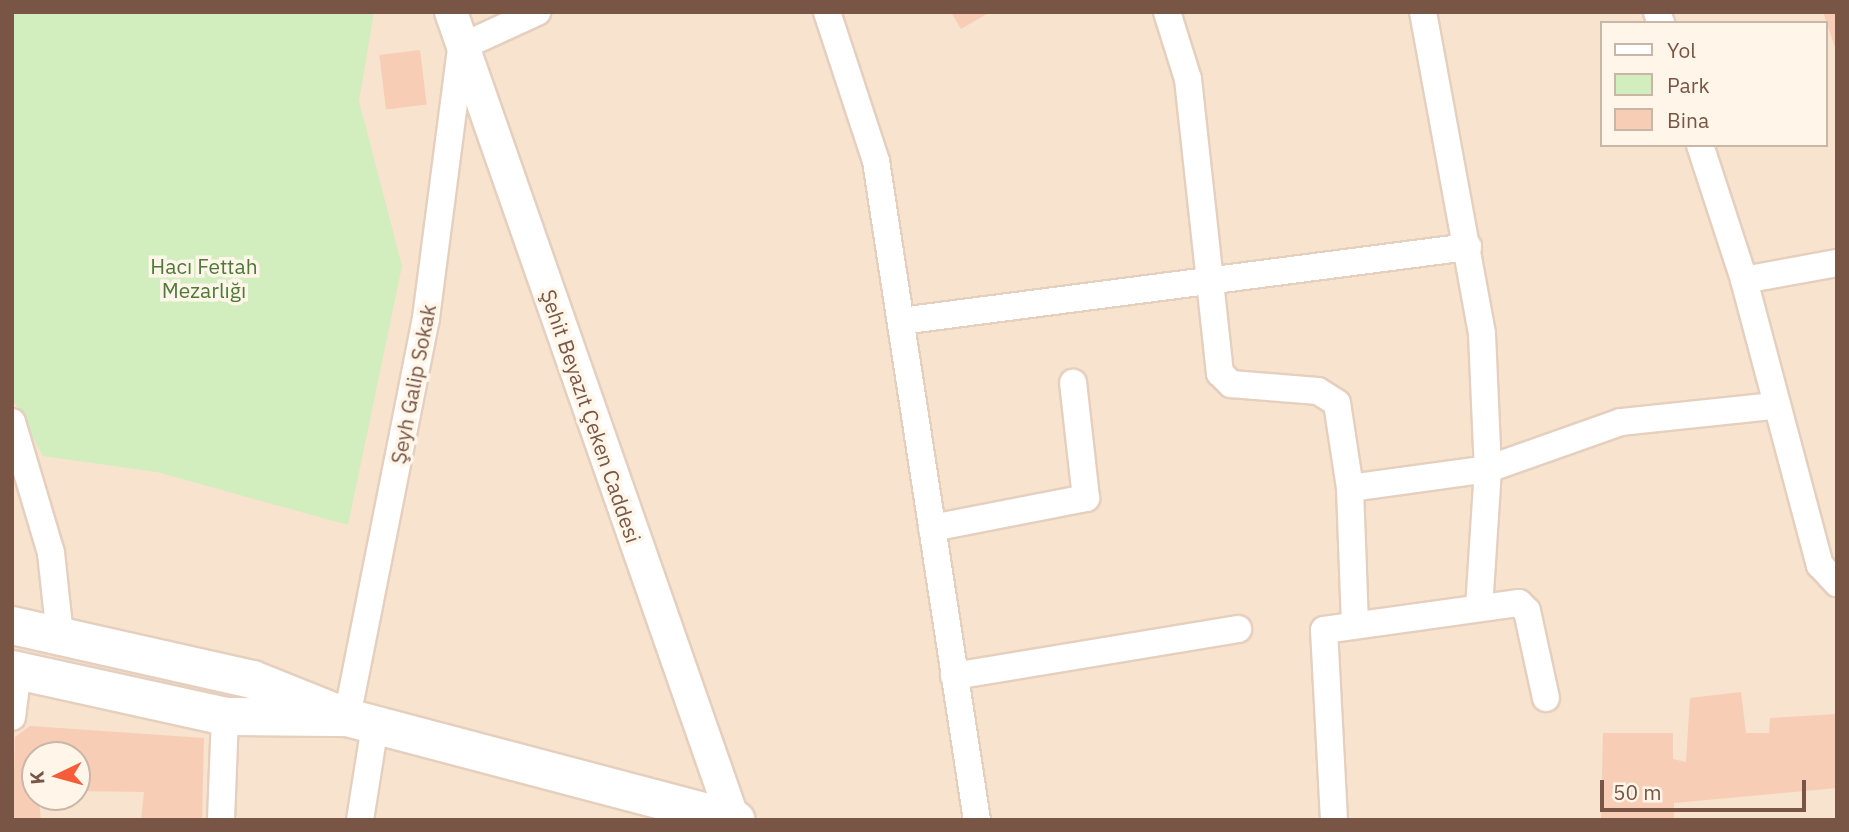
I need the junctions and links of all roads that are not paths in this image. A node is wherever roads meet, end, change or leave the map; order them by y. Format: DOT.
graph roads {
  1 [pos="451,12"];
  2 [pos="537,12"];
  3 [pos="827,12"];
  4 [pos="1167,12"];
  5 [pos="1428,13"];
  6 [pos="461,47"];
  7 [pos="1701,147"];
  8 [pos="1468,247"];
  9 [pos="1837,262"];
  10 [pos="1210,277"];
  11 [pos="1744,280"];
  12 [pos="901,321"];
  13 [pos="1073,383"];
  14 [pos="1773,406"];
  15 [pos="12,422"];
  16 [pos="1488,469"];
  17 [pos="1350,488"];
  18 [pos="932,527"];
  19 [pos="1837,583"];
  20 [pos="1479,608"];
  21 [pos="12,625"];
  22 [pos="1355,625"];
  23 [pos="1238,629"];
  24 [pos="60,636"];
  25 [pos="15,670"];
  26 [pos="954,676"];
  27 [pos="1546,698"];
  28 [pos="225,716"];
  29 [pos="12,717"];
  30 [pos="361,721"];
  31 [pos="695,815"];
  32 [pos="734,819"];
  33 [pos="220,820"];
  34 [pos="360,820"];
  35 [pos="977,820"];
  36 [pos="1335,820"];
  1 -- 6 [label="street, Şehit Beyazıt Çeken Caddesi"];
  2 -- 6 [label="street"];
  3 -- 12 [label="street"];
  4 -- 10 [label="street"];
  5 -- 8 [label="street"];
  6 -- 30 [label="street, Şeyh Galip Sokak"];
  6 -- 32 [label="street, Şehit Beyazıt Çeken Caddesi"];
  7 -- 11 [label="street"];
  8 -- 10 [label="street"];
  8 -- 16 [label="street"];
  9 -- 11 [label="street"];
  10 -- 12 [label="street"];
  10 -- 17 [label="street"];
  11 -- 14 [label="street"];
  12 -- 18 [label="street"];
  13 -- 18 [label="street"];
  14 -- 16 [label="street"];
  14 -- 19 [label="street"];
  15 -- 24 [label="street"];
  16 -- 17 [label="street"];
  16 -- 20 [label="street"];
  17 -- 22 [label="street"];
  18 -- 26 [label="street"];
  20 -- 22 [label="street"];
  20 -- 27 [label="street"];
  21 -- 24 [label="main road"];
  22 -- 36 [label="street"];
  23 -- 26 [label="street"];
  24 -- 30 [label="main road"];
  25 -- 28 [label="main road"];
  25 -- 29 [label="street"];
  26 -- 35 [label="street"];
  28 -- 30 [label="main road"];
  28 -- 33 [label="street"];
  30 -- 31 [label="main road"];
  30 -- 34 [label="street, Şeyh Galip Sokak"];
  31 -- 32 [label="main road"];
}
